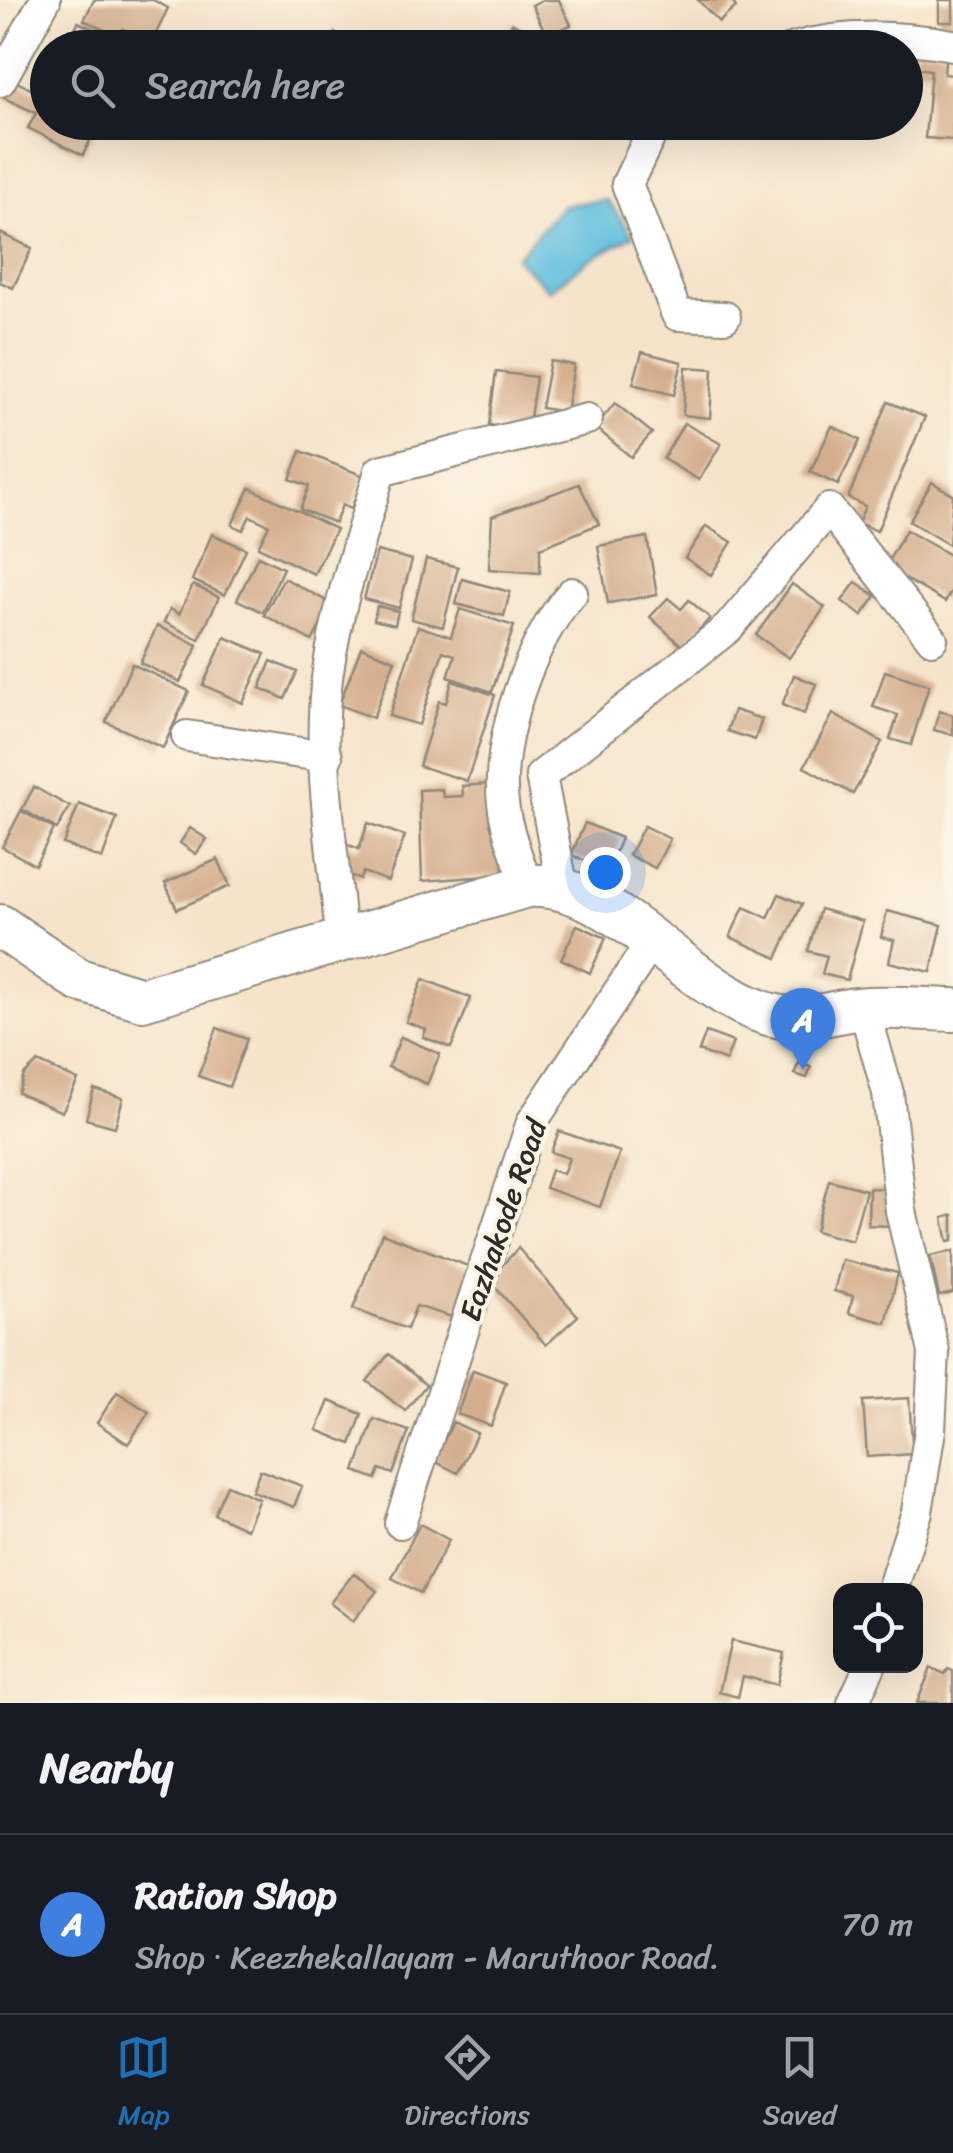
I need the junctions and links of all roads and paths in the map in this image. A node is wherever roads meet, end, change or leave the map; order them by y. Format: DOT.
graph roads {
  1 [pos="46,0"];
  2 [pos="923,40"];
  3 [pos="953,45"];
  4 [pos="0,81"];
  5 [pos="648,140"];
  6 [pos="725,318"];
  7 [pos="587,420"];
  8 [pos="572,592"];
  9 [pos="932,639"];
  10 [pos="188,736"];
  11 [pos="327,757"];
  12 [pos="545,888"];
  13 [pos="0,926"];
  14 [pos="341,938"];
  15 [pos="653,940"];
  16 [pos="864,1008"];
  17 [pos="953,1010"];
  18 [pos="400,1523"];
  19 [pos="894,1583"];
  1 -- 4 [label="street"];
  2 -- 3 [label="street"];
  5 -- 6 [label="street"];
  7 -- 11 [label="street"];
  8 -- 12 [label="street"];
  9 -- 12 [label="street"];
  10 -- 11 [label="street"];
  11 -- 14 [label="street"];
  12 -- 14 [label="street"];
  12 -- 15 [label="street"];
  13 -- 14 [label="street"];
  15 -- 16 [label="street"];
  15 -- 18 [label="street, Eazhakode Road"];
  16 -- 17 [label="street"];
  16 -- 19 [label="street"];
}
